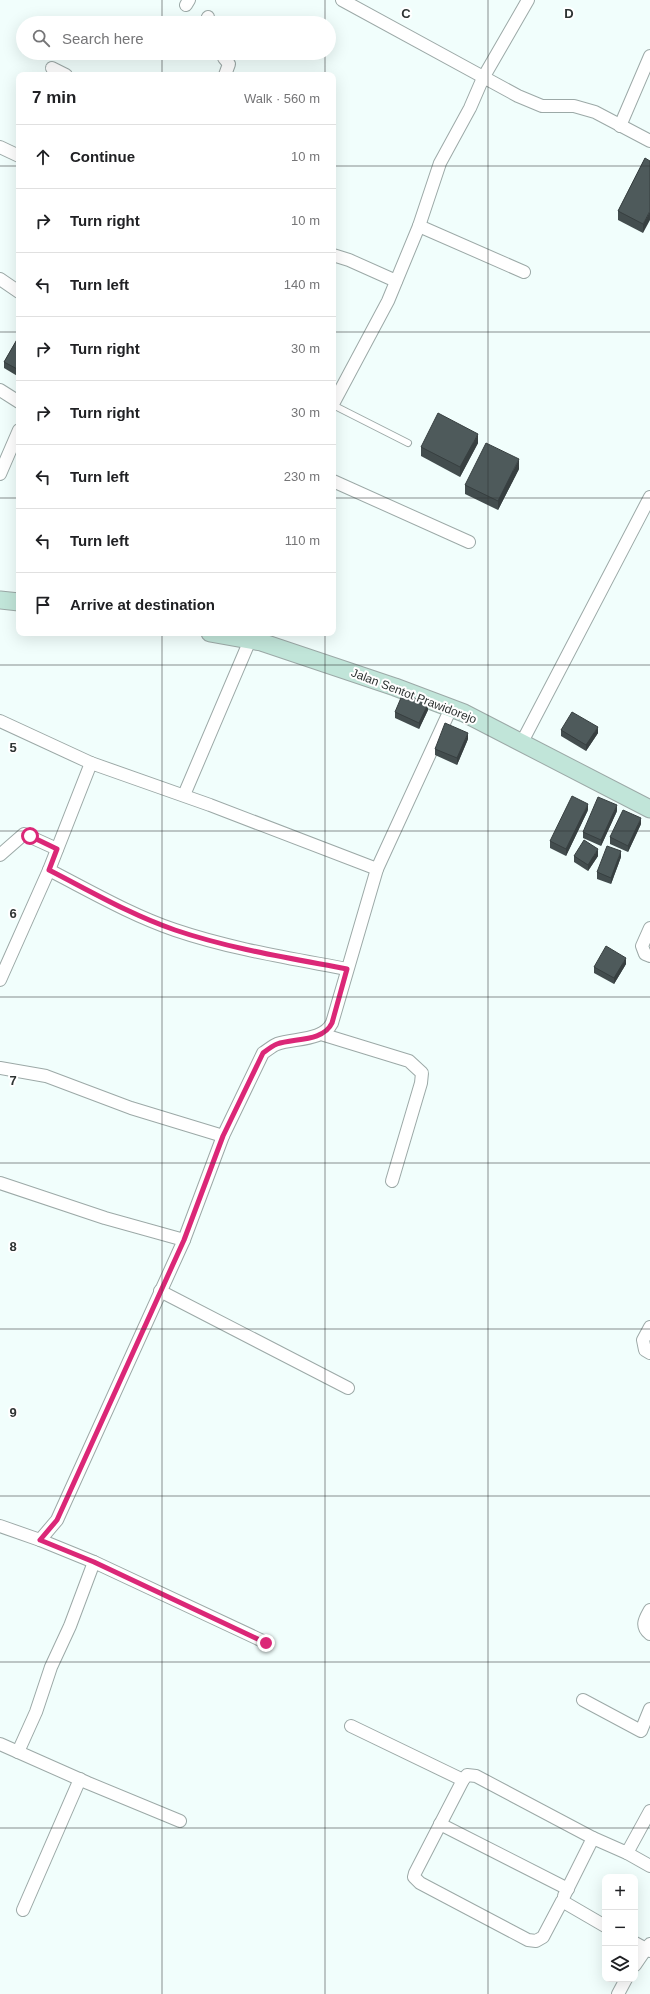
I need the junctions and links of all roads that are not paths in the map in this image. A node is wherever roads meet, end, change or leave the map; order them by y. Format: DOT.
graph roads {
  1 [pos="342,0"];
  2 [pos="528,0"];
  3 [pos="650,56"];
  4 [pos="226,60"];
  5 [pos="52,68"];
  6 [pos="60,72"];
  7 [pos="226,72"];
  8 [pos="483,78"];
  9 [pos="620,126"];
  10 [pos="650,142"];
  11 [pos="0,147"];
  12 [pos="16,155"];
  13 [pos="419,226"];
  14 [pos="336,256"];
  15 [pos="524,272"];
  16 [pos="0,279"];
  17 [pos="396,281"];
  18 [pos="16,290"];
  19 [pos="0,390"];
  20 [pos="336,398"];
  21 [pos="16,400"];
  22 [pos="336,406"];
  23 [pos="16,437"];
  24 [pos="408,443"];
  25 [pos="0,474"];
  26 [pos="336,482"];
  27 [pos="650,497"];
  28 [pos="469,542"];
  29 [pos="0,600"];
  30 [pos="16,602"];
  31 [pos="241,636"];
  32 [pos="251,637"];
  33 [pos="451,708"];
  34 [pos="0,721"];
  35 [pos="522,742"];
  36 [pos="90,763"];
  37 [pos="184,795"];
  38 [pos="650,809"];
  39 [pos="57,849"];
  40 [pos="0,855"];
  41 [pos="49,870"];
  42 [pos="377,870"];
  43 [pos="650,928"];
  44 [pos="650,956"];
  45 [pos="347,969"];
  46 [pos="0,980"];
  47 [pos="321,1034"];
  48 [pos="0,1068"];
  49 [pos="223,1136"];
  50 [pos="392,1181"];
  51 [pos="0,1182"];
  52 [pos="184,1240"];
  53 [pos="160,1291"];
  54 [pos="650,1327"];
  55 [pos="650,1353"];
  56 [pos="348,1388"];
  57 [pos="0,1526"];
  58 [pos="40,1540"];
  59 [pos="94,1562"];
  60 [pos="650,1610"];
  61 [pos="650,1634"];
  62 [pos="266,1643"];
  63 [pos="583,1700"];
  64 [pos="650,1709"];
  65 [pos="351,1726"];
  66 [pos="645,1733"];
  67 [pos="0,1744"];
  68 [pos="18,1752"];
  69 [pos="80,1779"];
  70 [pos="463,1780"];
  71 [pos="650,1810"];
  72 [pos="180,1821"];
  73 [pos="440,1824"];
  74 [pos="593,1838"];
  75 [pos="627,1853"];
  76 [pos="650,1866"];
  77 [pos="568,1889"];
  78 [pos="562,1901"];
  79 [pos="23,1910"];
  80 [pos="602,1924"];
  81 [pos="638,1944"];
  82 [pos="649,1948"];
  83 [pos="638,1961"];
  84 [pos="624,1982"];
  85 [pos="618,1994"];
  1 -- 8 [label="street"];
  2 -- 8 [label="street"];
  3 -- 9 [label="street"];
  4 -- 7 [label="street"];
  5 -- 6 [label="street"];
  8 -- 9 [label="street"];
  8 -- 13 [label="street"];
  9 -- 10 [label="street"];
  11 -- 12 [label="street"];
  13 -- 15 [label="street"];
  13 -- 17 [label="street"];
  14 -- 17 [label="street"];
  16 -- 18 [label="street"];
  17 -- 20 [label="street"];
  19 -- 21 [label="street"];
  22 -- 24 [label="lane"];
  23 -- 25 [label="street"];
  26 -- 28 [label="street"];
  27 -- 35 [label="street"];
  29 -- 30 [label="main road"];
  31 -- 32 [label="main road, Jalan Sentot Prawidorejo"];
  32 -- 33 [label="main road, Jalan Sentot Prawidorejo"];
  32 -- 37 [label="street"];
  33 -- 35 [label="main road, Jalan Sentot Prawidorejo"];
  33 -- 42 [label="street"];
  34 -- 36 [label="street"];
  35 -- 38 [label="main road, Jalan Sentot Prawidorejo"];
  36 -- 37 [label="street"];
  36 -- 39 [label="street"];
  37 -- 42 [label="street"];
  39 -- 40 [label="street"];
  39 -- 41 [label="street"];
  41 -- 45 [label="street"];
  41 -- 46 [label="street"];
  42 -- 45 [label="street"];
  43 -- 44 [label="street"];
  45 -- 47 [label="street"];
  47 -- 49 [label="street"];
  47 -- 50 [label="street"];
  48 -- 49 [label="street"];
  49 -- 52 [label="street"];
  51 -- 52 [label="street"];
  52 -- 53 [label="street"];
  53 -- 56 [label="street"];
  53 -- 58 [label="street"];
  54 -- 55 [label="street"];
  57 -- 58 [label="street"];
  58 -- 59 [label="street"];
  59 -- 62 [label="street"];
  59 -- 68 [label="street"];
  60 -- 61 [label="street"];
  63 -- 66 [label="street"];
  64 -- 66 [label="street"];
  65 -- 70 [label="street"];
  67 -- 68 [label="street"];
  68 -- 69 [label="street"];
  69 -- 72 [label="street"];
  69 -- 79 [label="street"];
  70 -- 73 [label="street"];
  70 -- 74 [label="street"];
  71 -- 75 [label="street"];
  73 -- 77 [label="street"];
  73 -- 78 [label="street"];
  74 -- 75 [label="street"];
  74 -- 77 [label="street"];
  75 -- 76 [label="street"];
  77 -- 78 [label="street"];
  78 -- 80 [label="street"];
  81 -- 82 [label="street"];
  82 -- 83 [label="street"];
  84 -- 85 [label="street"];
}
